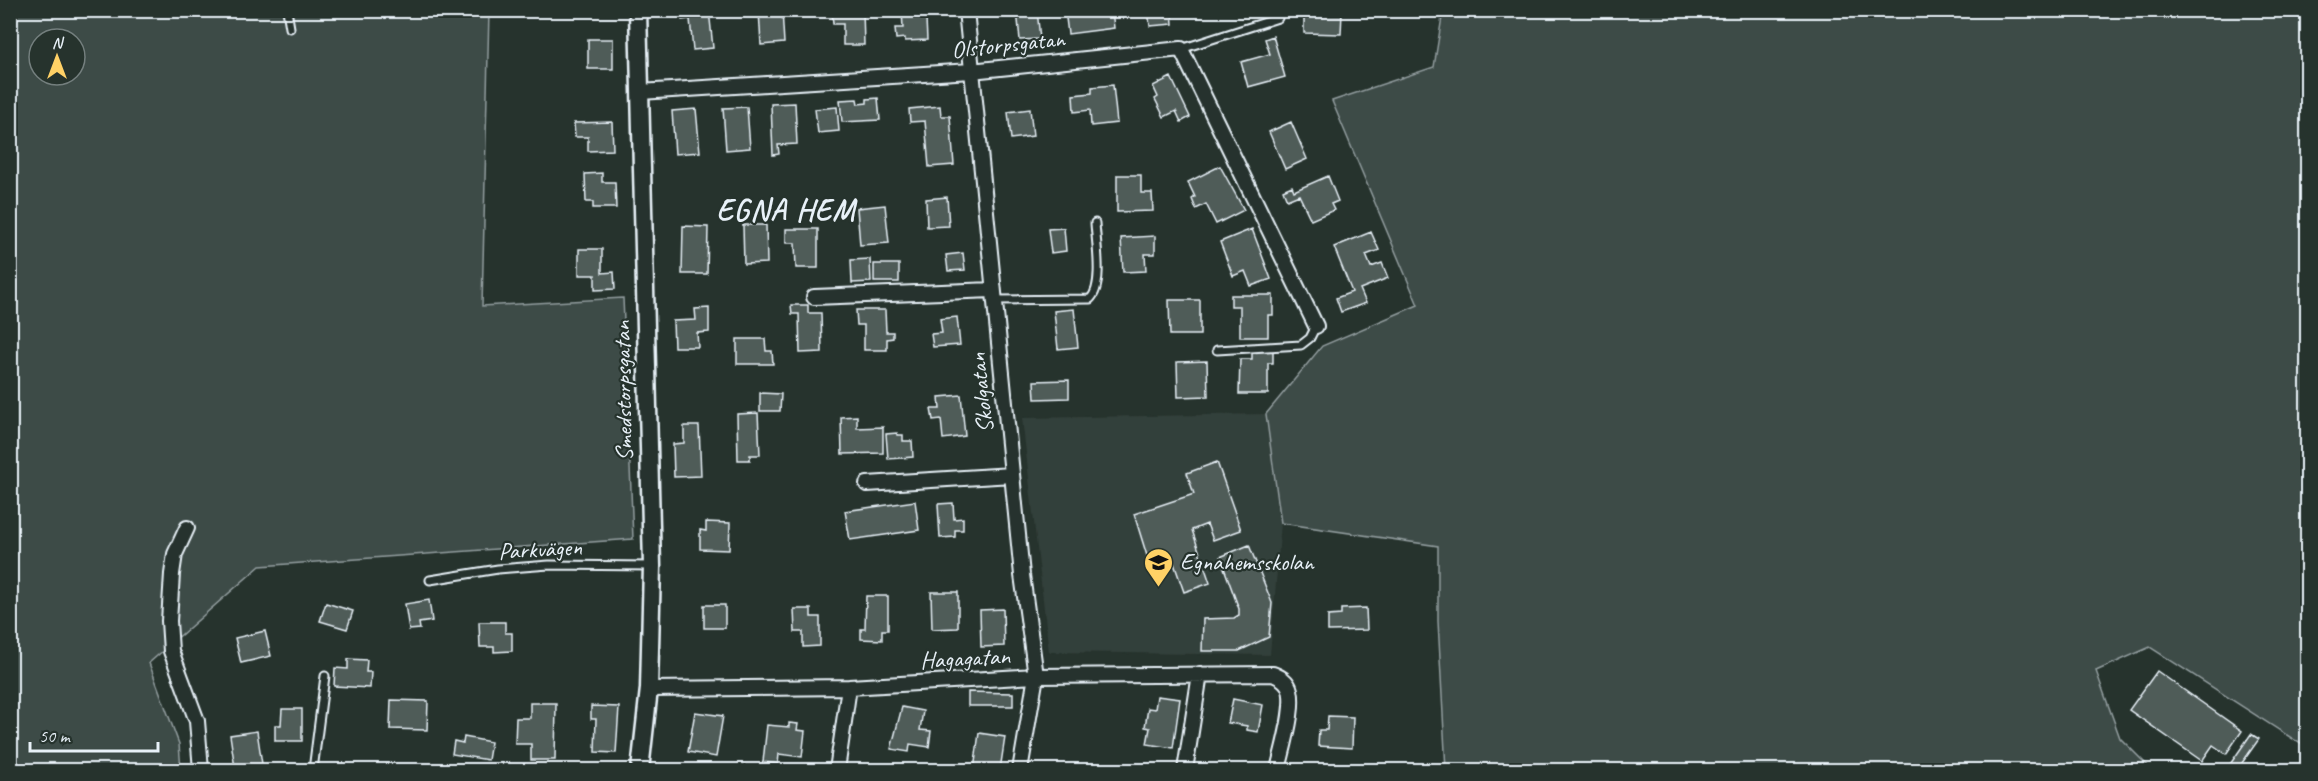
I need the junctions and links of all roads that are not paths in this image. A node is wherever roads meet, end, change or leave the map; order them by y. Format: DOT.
graph roads {
  1 [pos="287,10"];
  2 [pos="638,10"];
  3 [pos="966,10"];
  4 [pos="1278,18"];
  5 [pos="290,28"];
  6 [pos="1181,49"];
  7 [pos="971,71"];
  8 [pos="640,92"];
  9 [pos="1095,223"];
  10 [pos="994,295"];
  11 [pos="814,297"];
  12 [pos="1316,326"];
  13 [pos="1217,350"];
  14 [pos="1012,475"];
  15 [pos="867,484"];
  16 [pos="187,528"];
  17 [pos="652,566"];
  18 [pos="430,580"];
  19 [pos="1200,674"];
  20 [pos="325,676"];
  21 [pos="1036,676"];
  22 [pos="849,687"];
  23 [pos="649,689"];
  24 [pos="201,771"];
  25 [pos="313,771"];
  26 [pos="640,771"];
  27 [pos="837,771"];
  28 [pos="1020,771"];
  29 [pos="1185,771"];
  30 [pos="1278,771"];
  1 -- 5 [label="lane"];
  2 -- 8 [label="street, Smedstorpsgatan"];
  3 -- 7 [label="street, Skolgatan"];
  4 -- 6 [label="lane"];
  6 -- 7 [label="street, Olstorpsgatan"];
  6 -- 12 [label="street"];
  7 -- 8 [label="street, Olstorpsgatan"];
  7 -- 10 [label="street, Skolgatan"];
  8 -- 17 [label="street, Smedstorpsgatan"];
  9 -- 10 [label="lane"];
  10 -- 11 [label="street"];
  10 -- 14 [label="street, Skolgatan"];
  12 -- 13 [label="lane"];
  14 -- 15 [label="street"];
  14 -- 21 [label="street, Skolgatan"];
  16 -- 24 [label="street"];
  17 -- 18 [label="lane, Parkvägen"];
  17 -- 23 [label="street, Smedstorpsgatan"];
  19 -- 21 [label="street, Hagagatan"];
  19 -- 29 [label="street"];
  19 -- 30 [label="street, Hagagatan"];
  20 -- 25 [label="lane"];
  21 -- 22 [label="street, Hagagatan"];
  21 -- 28 [label="street, Skolgatan"];
  22 -- 23 [label="street, Hagagatan"];
  22 -- 27 [label="street"];
  23 -- 26 [label="street, Smedstorpsgatan"];
}
